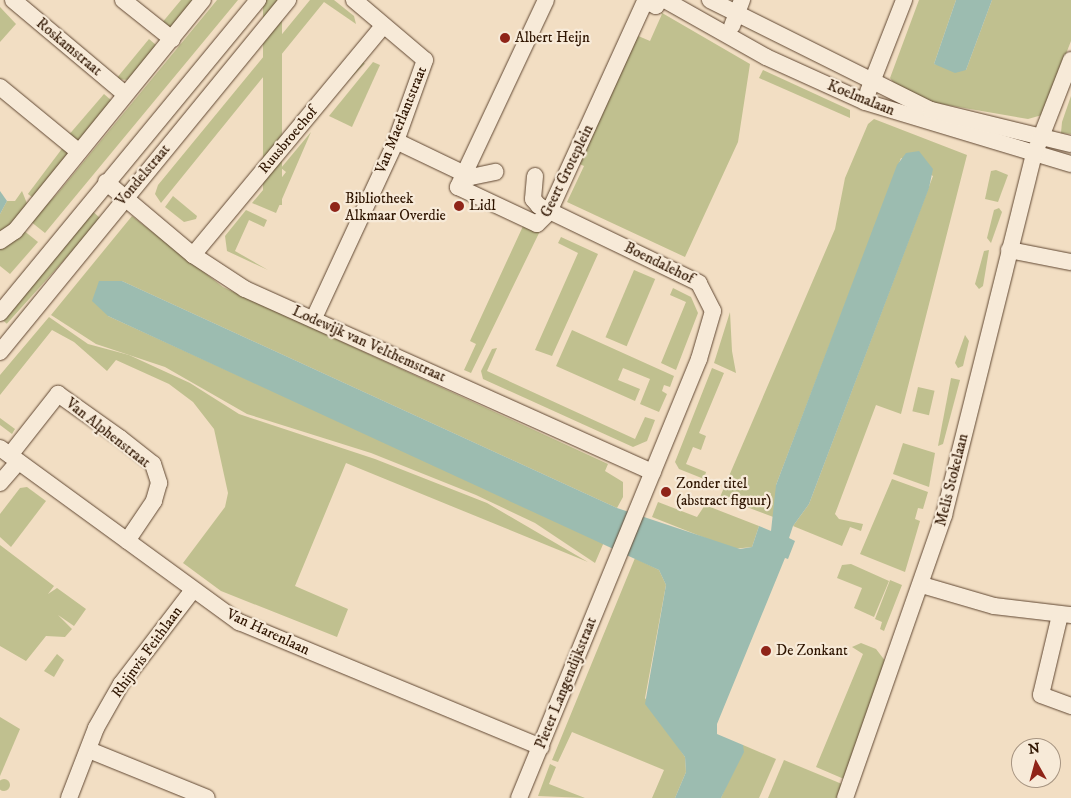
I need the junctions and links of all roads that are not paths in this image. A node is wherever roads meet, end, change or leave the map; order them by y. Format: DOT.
graph roads {
  1 [pos="13,0"];
  2 [pos="123,0"];
  3 [pos="203,0"];
  4 [pos="258,0"];
  5 [pos="288,0"];
  6 [pos="354,0"];
  7 [pos="546,0"];
  8 [pos="659,0"];
  9 [pos="665,0"];
  10 [pos="710,0"];
  11 [pos="742,0"];
  12 [pos="904,0"];
  13 [pos="736,16"];
  14 [pos="383,26"];
  15 [pos="727,35"];
  16 [pos="172,39"];
  17 [pos="1071,60"];
  18 [pos="872,84"];
  19 [pos="0,87"];
  20 [pos="125,94"];
  21 [pos="865,102"];
  22 [pos="1041,138"];
  23 [pos="396,140"];
  24 [pos="1071,144"];
  25 [pos="79,152"];
  26 [pos="1034,155"];
  27 [pos="1071,164"];
  28 [pos="495,172"];
  29 [pos="464,174"];
  30 [pos="535,176"];
  31 [pos="106,182"];
  32 [pos="124,196"];
  33 [pos="549,212"];
  34 [pos="0,242"];
  35 [pos="1009,250"];
  36 [pos="193,255"];
  37 [pos="1071,262"];
  38 [pos="0,313"];
  39 [pos="314,318"];
  40 [pos="0,352"];
  41 [pos="9,455"];
  42 [pos="653,472"];
  43 [pos="0,483"];
  44 [pos="639,506"];
  45 [pos="127,541"];
  46 [pos="922,586"];
  47 [pos="192,591"];
  48 [pos="1066,615"];
  49 [pos="1071,706"];
  50 [pos="541,748"];
  51 [pos="89,750"];
  52 [pos="523,797"];
  53 [pos="69,798"];
  54 [pos="207,798"];
  55 [pos="845,798"];
  1 -- 20 [label="street, Roskamstraat"];
  2 -- 16 [label="street"];
  3 -- 16 [label="street"];
  4 -- 31 [label="street, Vondelstraat"];
  5 -- 32 [label="street, Vondelstraat"];
  6 -- 14 [label="street, Van Maerlantstraat"];
  7 -- 29 [label="street"];
  8 -- 33 [label="street, Geert Groteplein"];
  9 -- 15 [label="street, Koelmalaan"];
  10 -- 13 [label="street, Koelmalaan"];
  11 -- 13 [label="street"];
  12 -- 18 [label="street"];
  13 -- 15 [label="street"];
  13 -- 18 [label="street, Koelmalaan"];
  14 -- 23 [label="street, Van Maerlantstraat"];
  14 -- 36 [label="street, Ruusbroechof"];
  15 -- 21 [label="street, Koelmalaan"];
  16 -- 20 [label="street"];
  17 -- 22 [label="street, Melis Stokelaan"];
  18 -- 21 [label="street"];
  18 -- 22 [label="street, Koelmalaan"];
  19 -- 25 [label="street"];
  20 -- 25 [label="street"];
  21 -- 26 [label="street, Koelmalaan"];
  22 -- 24 [label="street, Koelmalaan"];
  22 -- 26 [label="street, Melis Stokelaan"];
  23 -- 29 [label="street"];
  23 -- 39 [label="street, Van Maerlantstraat"];
  25 -- 34 [label="street"];
  26 -- 27 [label="street, Koelmalaan"];
  26 -- 35 [label="street, Melis Stokelaan"];
  28 -- 29 [label="street"];
  29 -- 33 [label="street, Geert Groteplein"];
  30 -- 33 [label="street, Boendalehof"];
  31 -- 32 [label="street, Lodewijk van Velthemstraat"];
  31 -- 38 [label="street, Vondelstraat"];
  32 -- 36 [label="street, Lodewijk van Velthemstraat"];
  32 -- 40 [label="street, Vondelstraat"];
  33 -- 42 [label="street, Boendalehof"];
  35 -- 37 [label="street"];
  35 -- 46 [label="street, Melis Stokelaan"];
  36 -- 39 [label="street, Lodewijk van Velthemstraat"];
  39 -- 42 [label="street, Lodewijk van Velthemstraat"];
  41 -- 43 [label="street"];
  41 -- 45 [label="street, Van Harenlaan"];
  41 -- 45 [label="street, Van Alphenstraat"];
  42 -- 44 [label="street, Boendalehof"];
  44 -- 50 [label="street, Pieter Langendijkstraat"];
  45 -- 47 [label="street, Van Harenlaan"];
  46 -- 48 [label="street"];
  46 -- 55 [label="street, Melis Stokelaan"];
  47 -- 50 [label="street, Van Harenlaan"];
  47 -- 51 [label="street, Rhijnvis Feithlaan"];
  48 -- 49 [label="street"];
  50 -- 52 [label="street, Pieter Langendijkstraat"];
  51 -- 53 [label="street, Rhijnvis Feithlaan"];
  51 -- 54 [label="street"];
}
